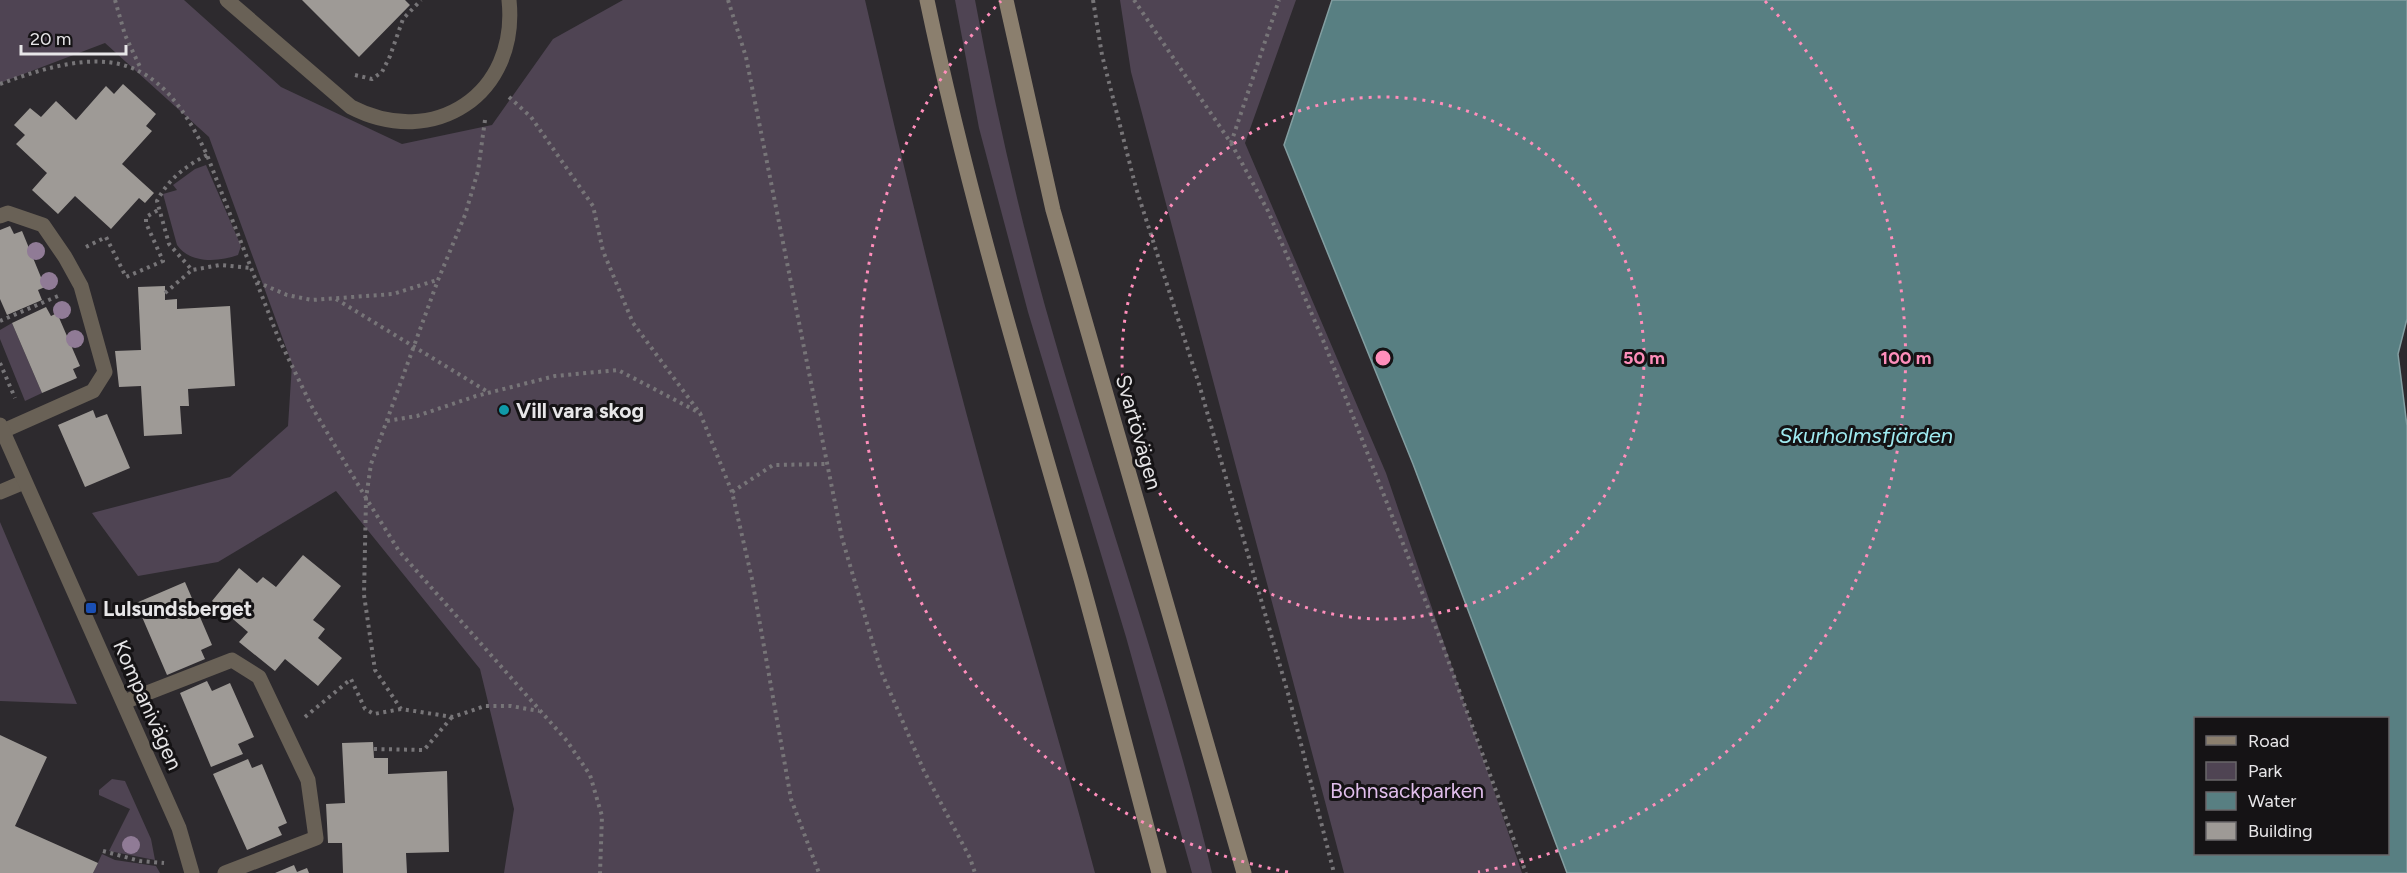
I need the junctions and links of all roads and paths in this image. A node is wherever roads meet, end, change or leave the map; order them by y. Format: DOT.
graph roads {
  1 [pos="115,0"];
  2 [pos="227,0"];
  3 [pos="422,0"];
  4 [pos="509,0"];
  5 [pos="728,0"];
  6 [pos="927,0"];
  7 [pos="1006,0"];
  8 [pos="1093,0"];
  9 [pos="1134,0"];
  10 [pos="1279,0"];
  11 [pos="141,69"];
  12 [pos="346,72"];
  13 [pos="490,81"];
  14 [pos="0,84"];
  15 [pos="1231,143"];
  16 [pos="207,155"];
  17 [pos="160,209"];
  18 [pos="0,216"];
  19 [pos="110,244"];
  20 [pos="252,268"];
  21 [pos="192,270"];
  22 [pos="438,280"];
  23 [pos="257,282"];
  24 [pos="81,286"];
  25 [pos="165,293"];
  26 [pos="336,298"];
  27 [pos="0,319"];
  28 [pos="416,345"];
  29 [pos="489,393"];
  30 [pos="700,413"];
  31 [pos="387,421"];
  32 [pos="1,428"];
  33 [pos="827,464"];
  34 [pos="24,482"];
  35 [pos="0,492"];
  36 [pos="732,492"];
  37 [pos="366,498"];
  38 [pos="124,702"];
  39 [pos="401,709"];
  40 [pos="540,711"];
  41 [pos="453,717"];
  42 [pos="282,726"];
  43 [pos="374,749"];
  44 [pos="103,851"];
  45 [pos="167,864"];
  46 [pos="192,873"];
  47 [pos="225,873"];
  48 [pos="600,873"];
  49 [pos="819,873"];
  50 [pos="975,873"];
  51 [pos="1159,873"];
  52 [pos="1244,873"];
  53 [pos="1334,873"];
  54 [pos="1526,873"];
  1 -- 11 [label="path"];
  2 -- 13 [label="street"];
  3 -- 12 [label="path"];
  4 -- 13 [label="street"];
  5 -- 33 [label="path"];
  6 -- 51 [label="main road"];
  7 -- 52 [label="main road, Svartövägen"];
  8 -- 53 [label="path"];
  9 -- 15 [label="path"];
  10 -- 15 [label="path"];
  11 -- 14 [label="path"];
  11 -- 16 [label="path"];
  13 -- 22 [label="path"];
  13 -- 30 [label="path"];
  15 -- 54 [label="path"];
  16 -- 17 [label="path"];
  16 -- 20 [label="path"];
  17 -- 19 [label="path"];
  17 -- 21 [label="path"];
  18 -- 24 [label="street"];
  20 -- 21 [label="path"];
  20 -- 23 [label="path"];
  21 -- 25 [label="path"];
  22 -- 26 [label="path"];
  22 -- 28 [label="path"];
  23 -- 26 [label="path"];
  23 -- 37 [label="path"];
  24 -- 27 [label="path"];
  24 -- 32 [label="street"];
  26 -- 28 [label="path"];
  28 -- 29 [label="path"];
  28 -- 31 [label="path"];
  29 -- 30 [label="path"];
  29 -- 31 [label="path"];
  30 -- 36 [label="path"];
  31 -- 37 [label="path"];
  32 -- 34 [label="street, Kompanivägen"];
  33 -- 36 [label="path"];
  33 -- 50 [label="path"];
  34 -- 35 [label="street"];
  34 -- 38 [label="street, Kompanivägen"];
  36 -- 49 [label="path"];
  37 -- 39 [label="path"];
  37 -- 40 [label="path"];
  38 -- 42 [label="street"];
  38 -- 46 [label="street, Kompanivägen"];
  39 -- 41 [label="path"];
  39 -- 42 [label="path"];
  40 -- 41 [label="path"];
  40 -- 48 [label="path"];
  41 -- 43 [label="path"];
  42 -- 47 [label="street"];
  44 -- 45 [label="path"];
}
